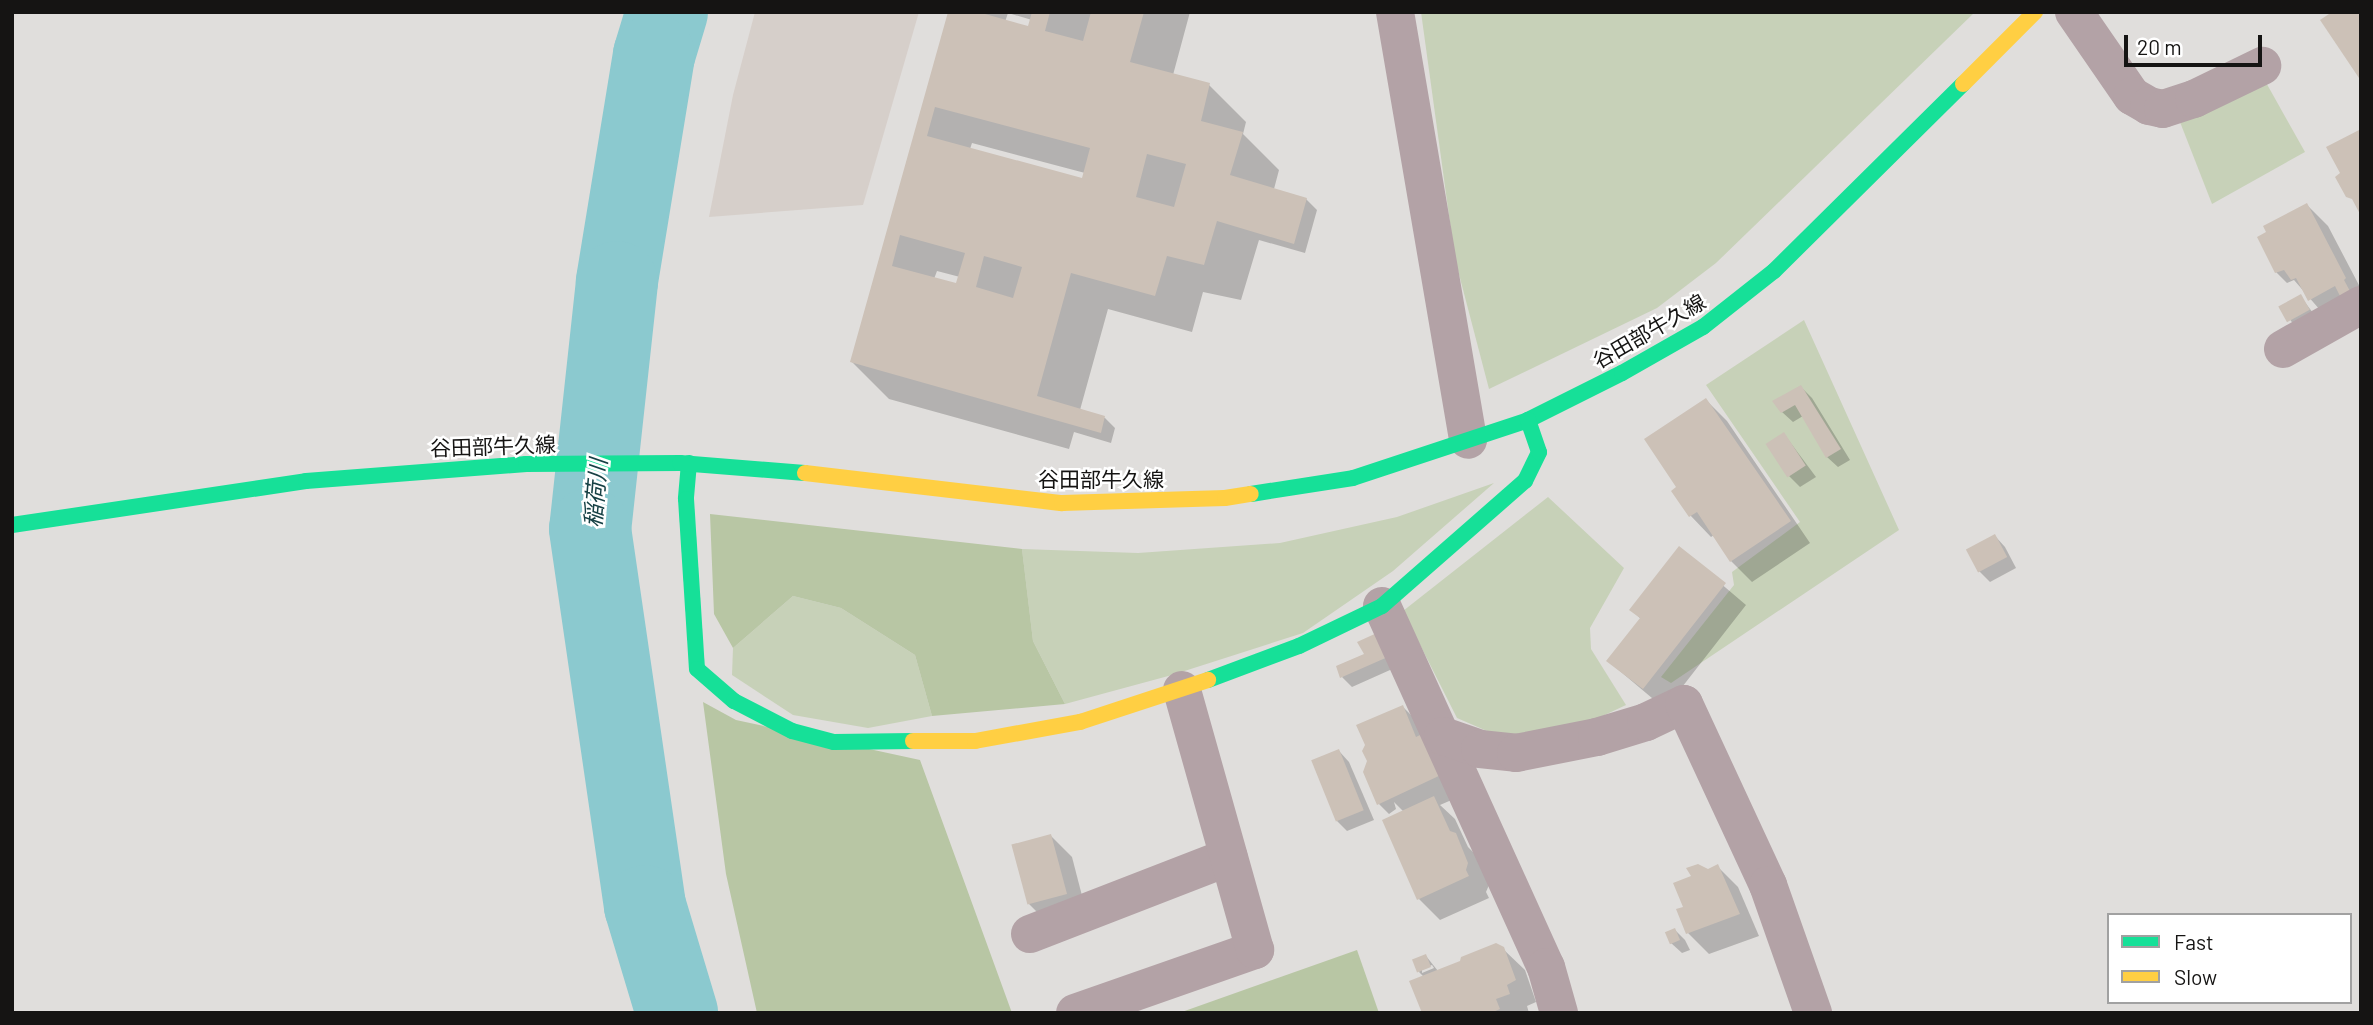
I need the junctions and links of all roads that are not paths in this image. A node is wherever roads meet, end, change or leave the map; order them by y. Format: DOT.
graph roads {
  1 [pos="1395,12"];
  2 [pos="2035,12"];
  3 [pos="2074,12"];
  4 [pos="2262,66"];
  5 [pos="2361,305"];
  6 [pos="2283,349"];
  7 [pos="1528,420"];
  8 [pos="1468,440"];
  9 [pos="689,463"];
  10 [pos="12,525"];
  11 [pos="1382,606"];
  12 [pos="1182,690"];
  13 [pos="1443,736"];
  14 [pos="1229,857"];
  15 [pos="1030,934"];
  16 [pos="1075,1013"];
  17 [pos="1559,1013"];
  18 [pos="1813,1013"];
  1 -- 8 [label="street"];
  2 -- 7 [label="main road, 谷田部牛久線"];
  3 -- 4 [label="street"];
  5 -- 6 [label="street"];
  7 -- 8 [label="main road, 谷田部牛久線"];
  7 -- 11 [label="main road"];
  8 -- 9 [label="main road, 谷田部牛久線"];
  9 -- 10 [label="main road, 谷田部牛久線"];
  9 -- 12 [label="main road"];
  11 -- 12 [label="main road"];
  11 -- 13 [label="street"];
  12 -- 14 [label="street"];
  13 -- 17 [label="street"];
  13 -- 18 [label="street"];
  14 -- 15 [label="street"];
  14 -- 16 [label="street"];
}
